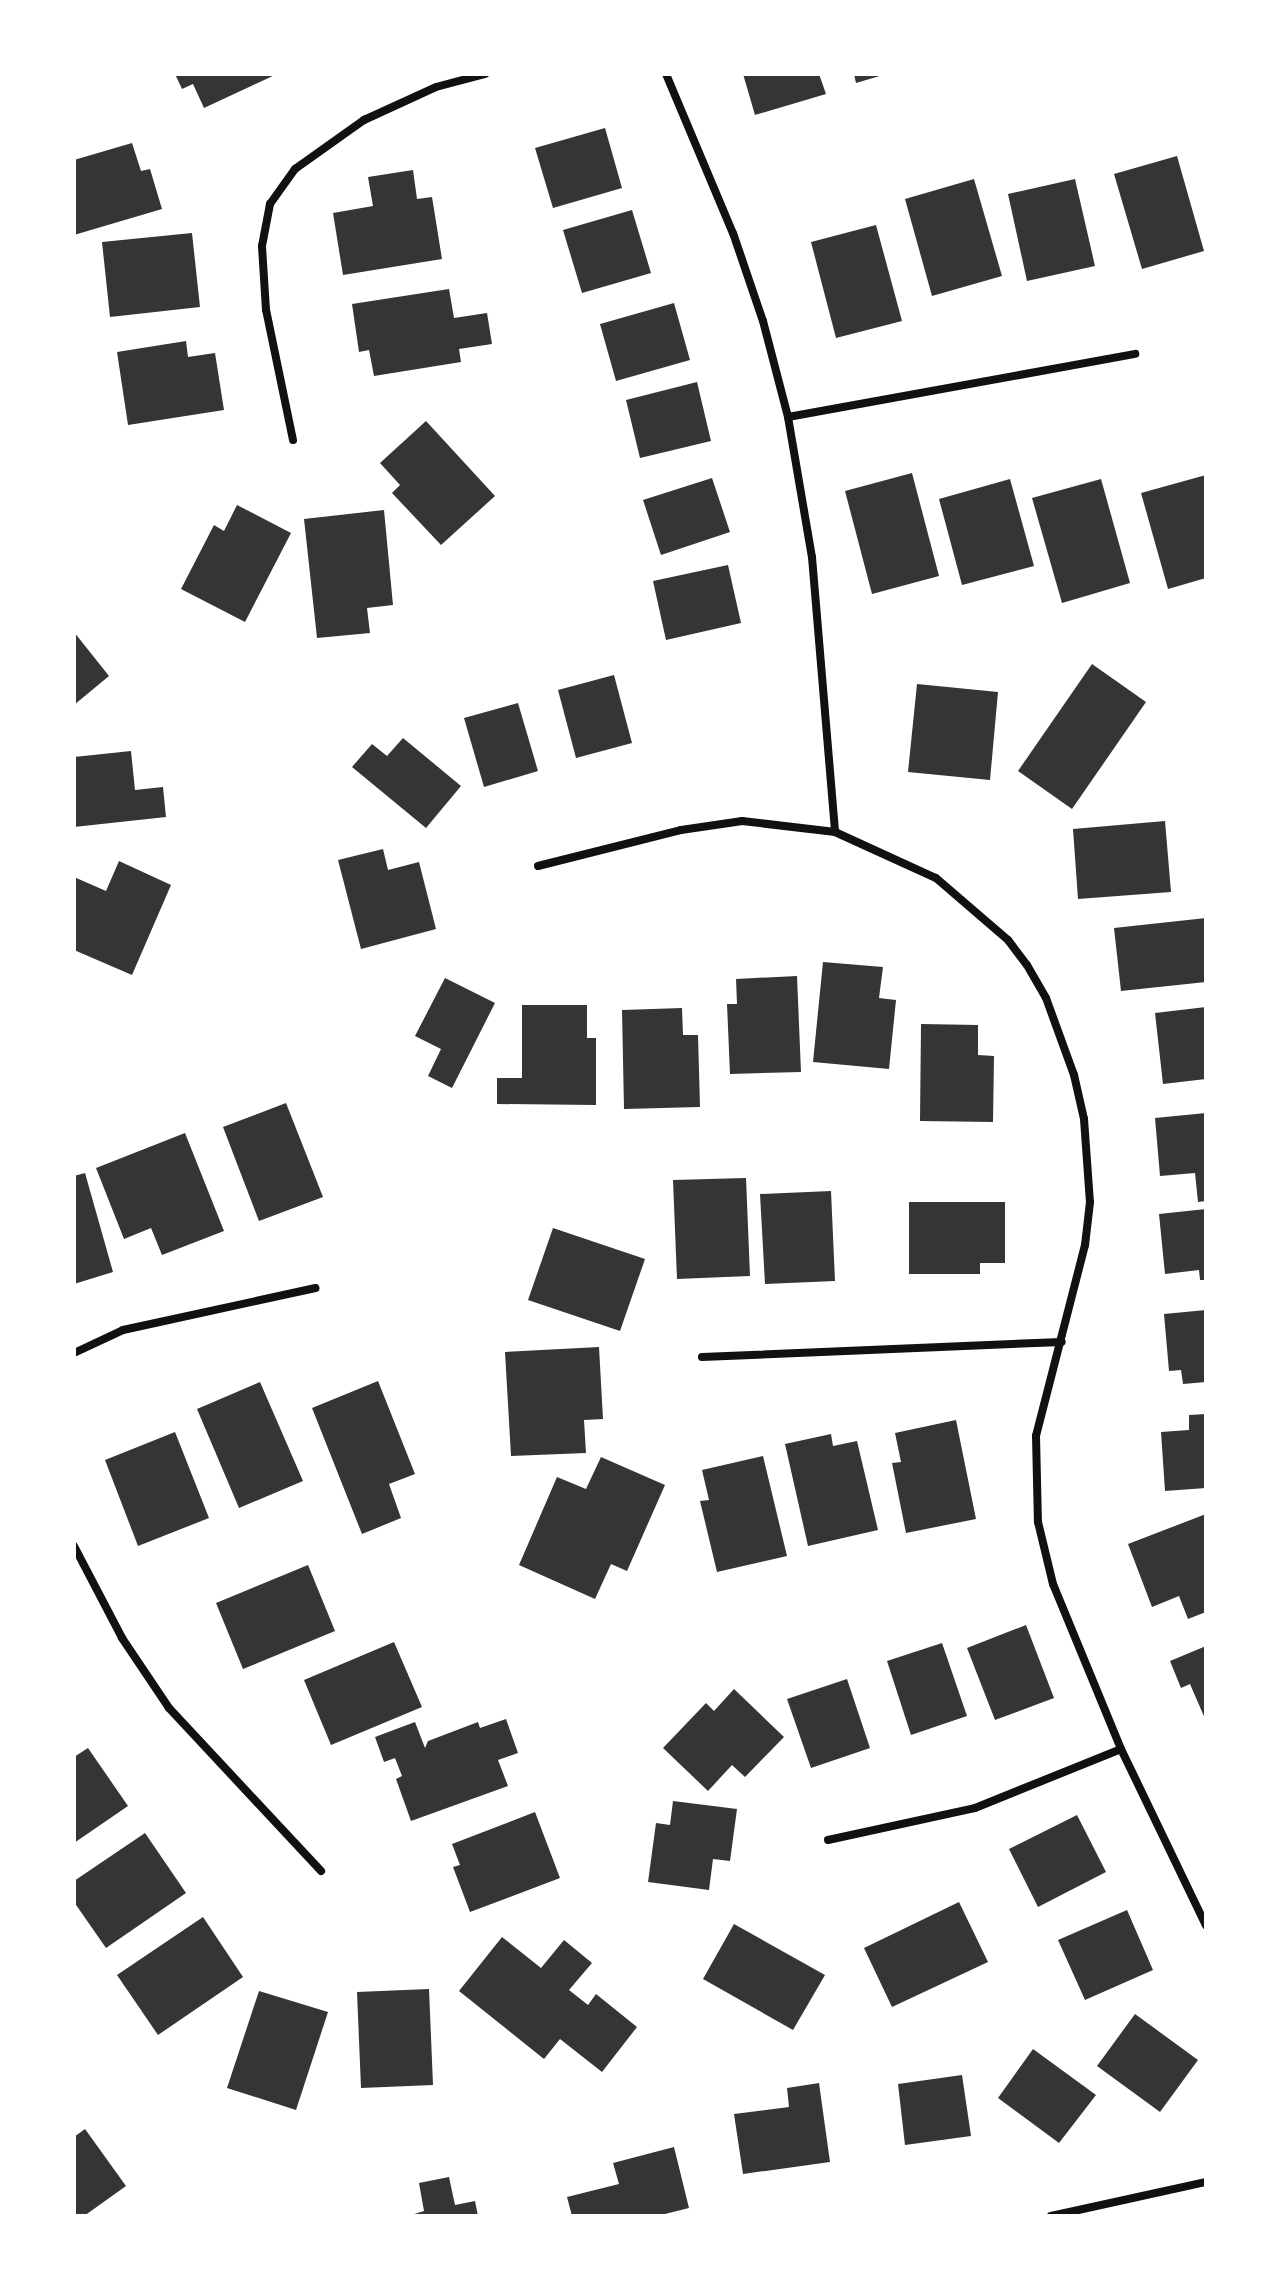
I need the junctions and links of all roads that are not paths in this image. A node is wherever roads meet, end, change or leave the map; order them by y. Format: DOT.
graph roads {
  1 [pos="485,74"];
  2 [pos="666,74"];
  3 [pos="1135,354"];
  4 [pos="788,417"];
  5 [pos="293,440"];
  6 [pos="835,832"];
  7 [pos="538,866"];
  8 [pos="315,1288"];
  9 [pos="1062,1342"];
  10 [pos="74,1353"];
  11 [pos="702,1357"];
  12 [pos="74,1546"];
  13 [pos="1121,1749"];
  14 [pos="828,1840"];
  15 [pos="321,1871"];
  16 [pos="1206,1926"];
  17 [pos="1206,2182"];
  18 [pos="1051,2216"];
  1 -- 5 [label="street"];
  2 -- 4 [label="street"];
  3 -- 4 [label="street"];
  4 -- 6 [label="street"];
  6 -- 7 [label="street"];
  6 -- 9 [label="street"];
  8 -- 10 [label="street"];
  9 -- 11 [label="street"];
  9 -- 13 [label="street"];
  12 -- 15 [label="street"];
  13 -- 14 [label="street"];
  13 -- 16 [label="street"];
  17 -- 18 [label="street"];
}
